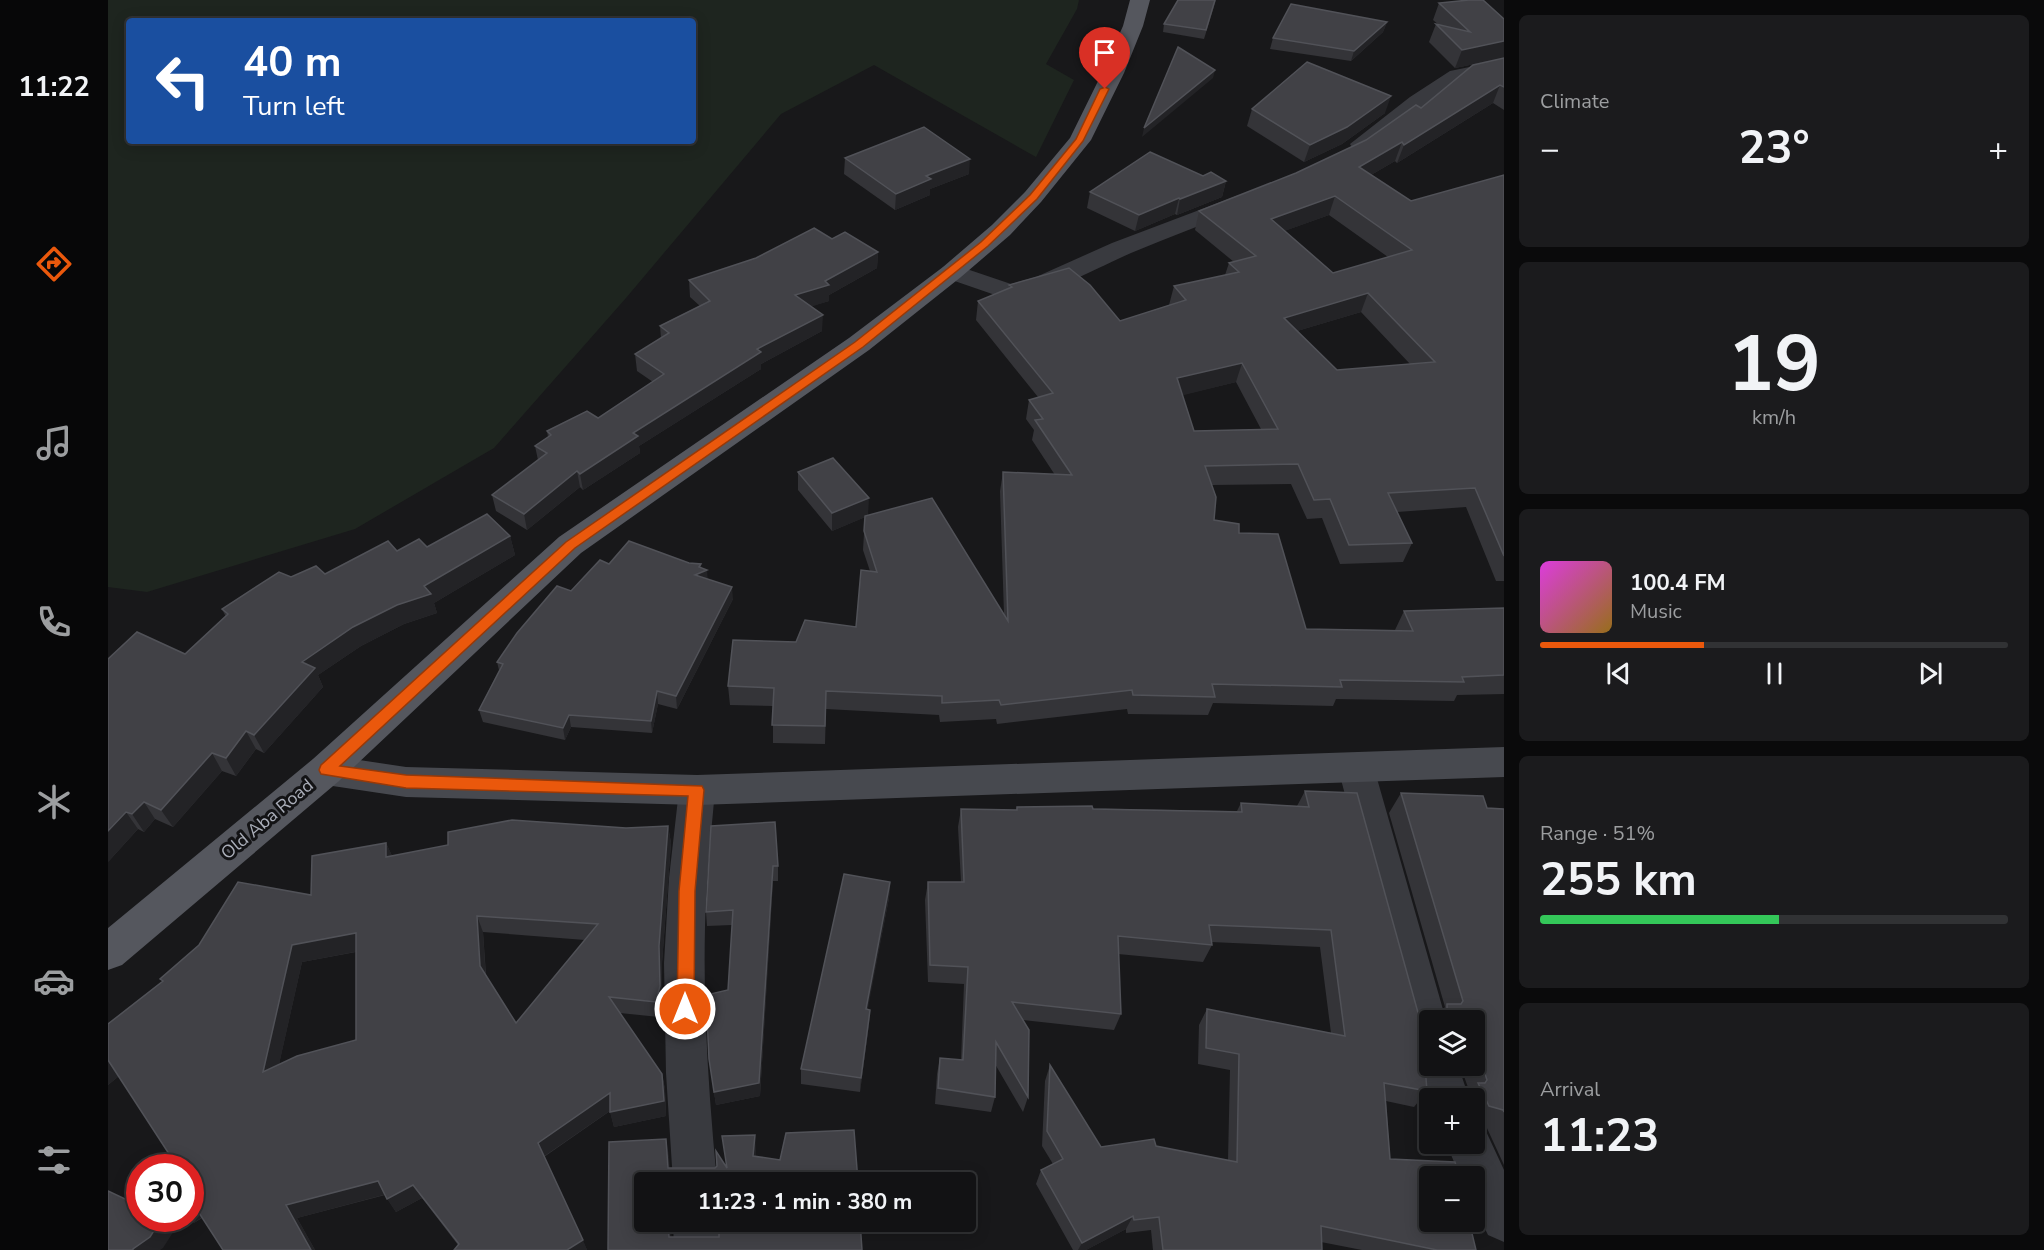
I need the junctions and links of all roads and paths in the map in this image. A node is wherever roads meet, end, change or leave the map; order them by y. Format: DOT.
graph roads {
  1 [pos="1140,0"];
  2 [pos="1504,66"];
  3 [pos="1341,155"];
  4 [pos="1263,192"];
  5 [pos="952,272"];
  6 [pos="1504,762"];
  7 [pos="1356,768"];
  8 [pos="326,770"];
  9 [pos="697,790"];
  10 [pos="108,952"];
  11 [pos="1422,1010"];
  12 [pos="1473,1154"];
  13 [pos="694,1172"];
  14 [pos="1504,1219"];
  15 [pos="696,1232"];
  16 [pos="697,1250"];
  1 -- 5 [label="main road, Old Aba Road"];
  2 -- 3 [label="street"];
  4 -- 5 [label="street"];
  5 -- 8 [label="main road, Old Aba Road"];
  6 -- 7 [label="main road"];
  7 -- 9 [label="main road"];
  7 -- 11 [label="street"];
  8 -- 9 [label="main road"];
  8 -- 10 [label="main road, Old Aba Road"];
  9 -- 13 [label="street"];
  12 -- 14 [label="street"];
  15 -- 16 [label="street"];
}
